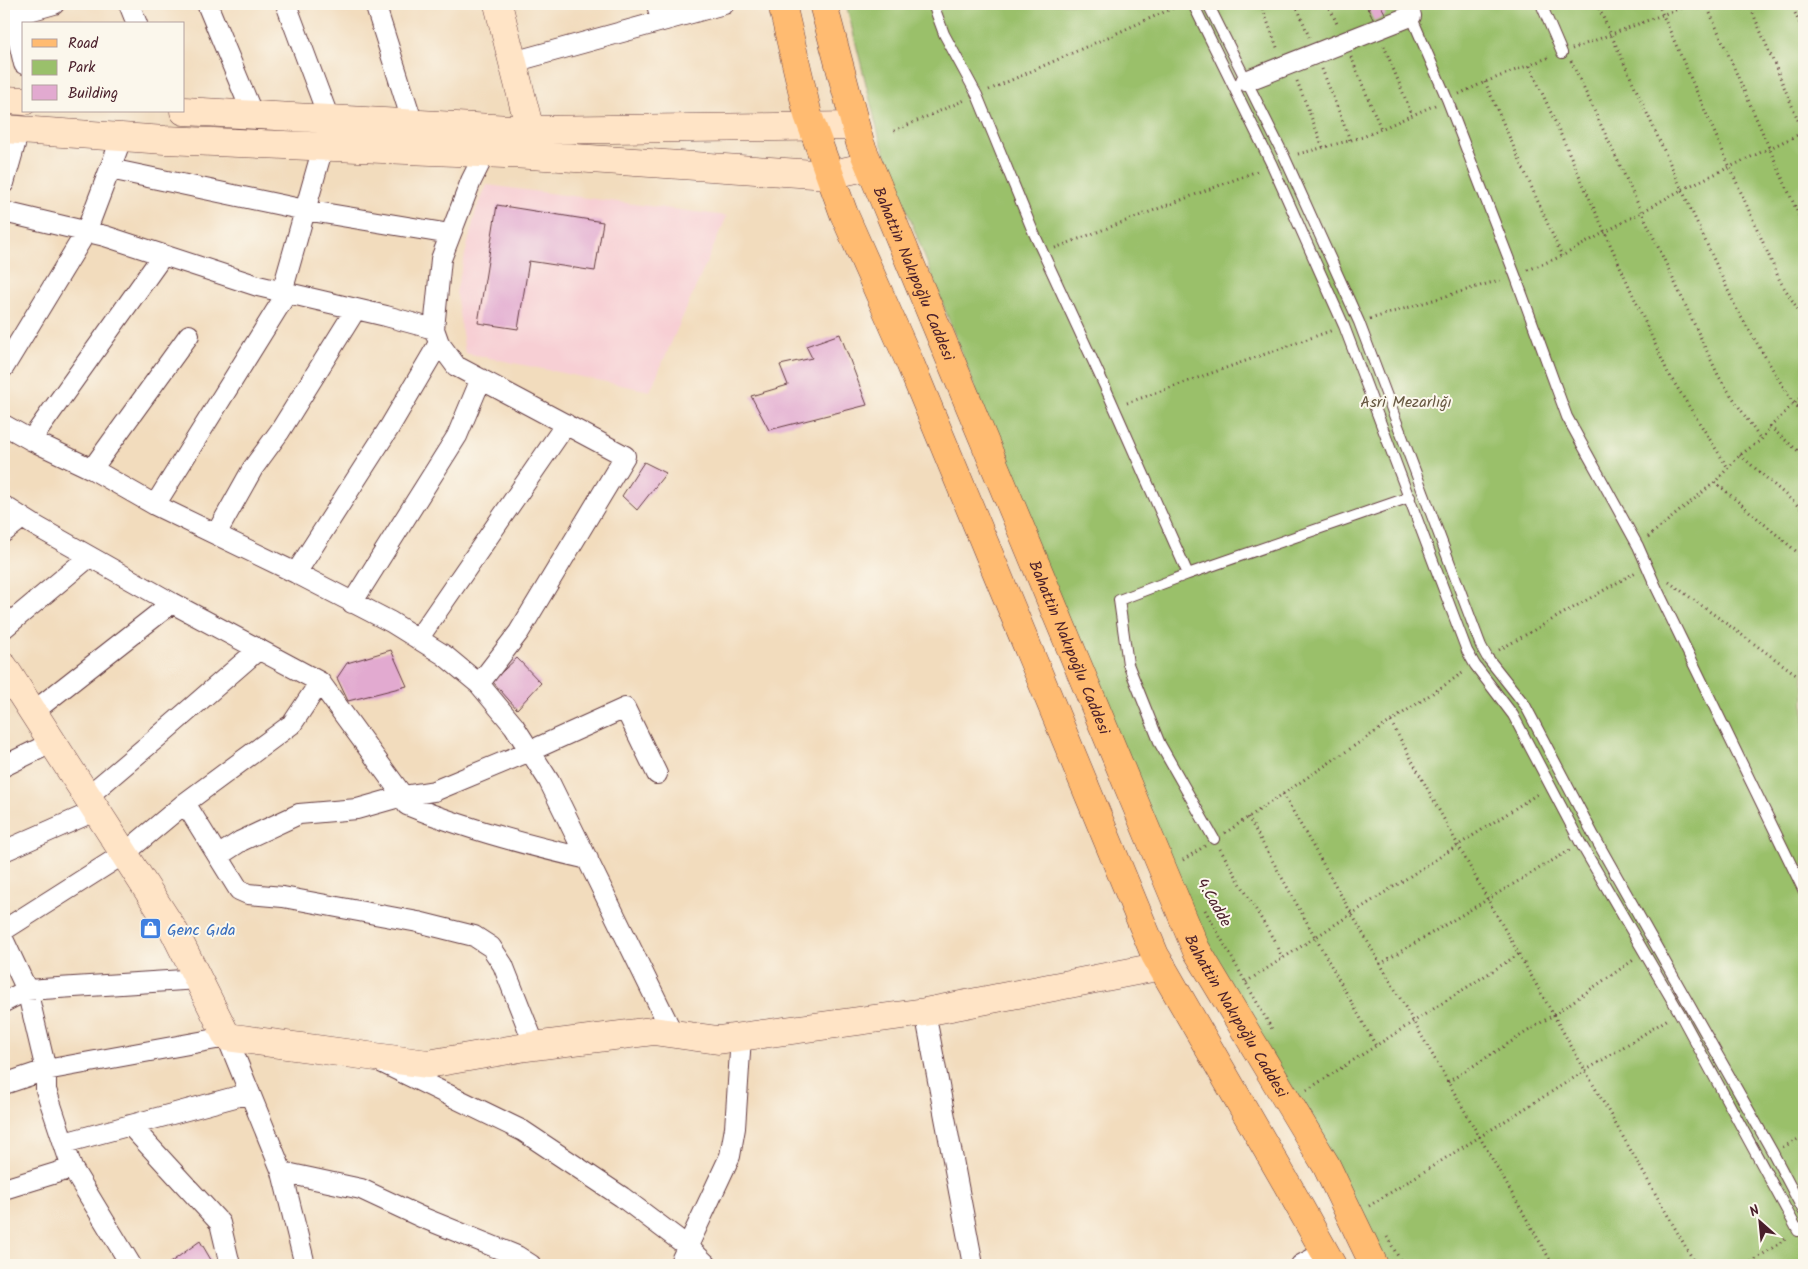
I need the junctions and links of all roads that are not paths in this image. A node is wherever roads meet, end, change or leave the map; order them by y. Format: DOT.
graph roads {
  1 [pos="54,4"];
  2 [pos="129,4"];
  3 [pos="207,4"];
  4 [pos="286,4"];
  5 [pos="375,4"];
  6 [pos="498,4"];
  7 [pos="724,4"];
  8 [pos="782,4"];
  9 [pos="823,4"];
  10 [pos="933,4"];
  11 [pos="1193,4"];
  12 [pos="1208,4"];
  13 [pos="1541,4"];
  14 [pos="1409,10"];
  15 [pos="659,12"];
  16 [pos="9,13"];
  17 [pos="136,22"];
  18 [pos="1565,52"];
  19 [pos="22,57"];
  20 [pos="513,62"];
  21 [pos="1246,81"];
  22 [pos="4,100"];
  23 [pos="22,101"];
  24 [pos="185,111"];
  25 [pos="253,115"];
  26 [pos="328,119"];
  27 [pos="413,124"];
  28 [pos="855,126"];
  29 [pos="813,127"];
  30 [pos="12,129"];
  31 [pos="530,130"];
  32 [pos="122,137"];
  33 [pos="322,147"];
  34 [pos="485,153"];
  35 [pos="870,166"];
  36 [pos="110,169"];
  37 [pos="829,174"];
  38 [pos="4,183"];
  39 [pos="305,210"];
  40 [pos="4,212"];
  41 [pos="86,232"];
  42 [pos="450,234"];
  43 [pos="163,256"];
  44 [pos="284,293"];
  45 [pos="356,309"];
  46 [pos="189,335"];
  47 [pos="436,336"];
  48 [pos="4,367"];
  49 [pos="481,379"];
  50 [pos="566,424"];
  51 [pos="4,425"];
  52 [pos="32,440"];
  53 [pos="92,469"];
  54 [pos="1410,498"];
  55 [pos="155,505"];
  56 [pos="4,506"];
  57 [pos="22,518"];
  58 [pos="4,532"];
  59 [pos="216,534"];
  60 [pos="89,557"];
  61 [pos="296,574"];
  62 [pos="1188,574"];
  63 [pos="172,603"];
  64 [pos="352,603"];
  65 [pos="4,628"];
  66 [pos="418,639"];
  67 [pos="259,649"];
  68 [pos="6,675"];
  69 [pos="320,682"];
  70 [pos="479,684"];
  71 [pos="33,712"];
  72 [pos="53,742"];
  73 [pos="530,751"];
  74 [pos="4,766"];
  75 [pos="657,774"];
  76 [pos="403,796"];
  77 [pos="93,803"];
  78 [pos="185,803"];
  79 [pos="1214,840"];
  80 [pos="4,851"];
  81 [pos="125,853"];
  82 [pos="218,856"];
  83 [pos="588,859"];
  84 [pos="1804,891"];
  85 [pos="4,930"];
  86 [pos="4,941"];
  87 [pos="1162,966"];
  88 [pos="199,979"];
  89 [pos="28,990"];
  90 [pos="4,1002"];
  91 [pos="925,1012"];
  92 [pos="673,1034"];
  93 [pos="227,1036"];
  94 [pos="741,1037"];
  95 [pos="535,1046"];
  96 [pos="368,1056"];
  97 [pos="46,1070"];
  98 [pos="4,1084"];
  99 [pos="250,1093"];
  100 [pos="130,1125"];
  101 [pos="64,1143"];
  102 [pos="72,1168"];
  103 [pos="282,1172"];
  104 [pos="4,1189"];
  105 [pos="1804,1212"];
  106 [pos="1801,1229"];
  107 [pos="687,1246"];
  108 [pos="1328,1258"];
  109 [pos="131,1265"];
  110 [pos="230,1265"];
  111 [pos="305,1265"];
  112 [pos="531,1265"];
  113 [pos="679,1265"];
  114 [pos="707,1265"];
  115 [pos="973,1265"];
  116 [pos="1301,1265"];
  117 [pos="1374,1265"];
  1 -- 16 [label="street"];
  2 -- 17 [label="street"];
  3 -- 25 [label="street"];
  4 -- 26 [label="street"];
  5 -- 27 [label="street"];
  6 -- 20 [label="main road"];
  7 -- 15 [label="street"];
  8 -- 29 [label="main road"];
  9 -- 28 [label="main road, Bahattin Nakıpoğlu Caddesi"];
  10 -- 62 [label="lane"];
  11 -- 54 [label="lane"];
  12 -- 21 [label="lane"];
  13 -- 18 [label="lane"];
  14 -- 21 [label="street"];
  14 -- 84 [label="lane"];
  15 -- 20 [label="street"];
  16 -- 19 [label="street"];
  20 -- 31 [label="main road"];
  21 -- 105 [label="lane"];
  22 -- 23 [label="main road"];
  24 -- 25 [label="main road"];
  25 -- 26 [label="main road"];
  26 -- 27 [label="main road"];
  27 -- 31 [label="main road"];
  28 -- 29 [label="main road"];
  28 -- 35 [label="main road, Bahattin Nakıpoğlu Caddesi"];
  29 -- 31 [label="main road"];
  29 -- 37 [label="main road"];
  30 -- 32 [label="main road"];
  30 -- 38 [label="street"];
  32 -- 33 [label="main road"];
  32 -- 36 [label="street"];
  33 -- 34 [label="main road"];
  33 -- 39 [label="street"];
  34 -- 37 [label="main road"];
  34 -- 42 [label="street"];
  35 -- 37 [label="main road"];
  35 -- 117 [label="main road, Bahattin Nakıpoğlu Caddesi"];
  36 -- 39 [label="street"];
  36 -- 41 [label="street"];
  37 -- 87 [label="main road"];
  39 -- 42 [label="street"];
  39 -- 44 [label="street"];
  40 -- 41 [label="street"];
  41 -- 43 [label="street"];
  41 -- 48 [label="street"];
  42 -- 47 [label="street"];
  43 -- 44 [label="street"];
  43 -- 52 [label="street"];
  44 -- 45 [label="street"];
  44 -- 55 [label="street"];
  45 -- 47 [label="street"];
  45 -- 59 [label="street"];
  46 -- 53 [label="street"];
  47 -- 49 [label="street"];
  47 -- 61 [label="street"];
  49 -- 50 [label="street"];
  49 -- 64 [label="street"];
  50 -- 66 [label="street"];
  50 -- 70 [label="street"];
  51 -- 52 [label="street"];
  52 -- 53 [label="street"];
  53 -- 55 [label="street"];
  54 -- 62 [label="lane"];
  54 -- 106 [label="lane"];
  55 -- 59 [label="street"];
  56 -- 57 [label="street"];
  57 -- 58 [label="street"];
  57 -- 60 [label="street"];
  59 -- 61 [label="street"];
  60 -- 63 [label="street"];
  60 -- 65 [label="street"];
  61 -- 64 [label="street"];
  62 -- 79 [label="lane"];
  63 -- 67 [label="street"];
  63 -- 71 [label="street"];
  64 -- 66 [label="street"];
  66 -- 70 [label="street"];
  67 -- 69 [label="street"];
  67 -- 77 [label="street"];
  68 -- 71 [label="main road"];
  69 -- 76 [label="street"];
  69 -- 78 [label="street"];
  70 -- 73 [label="street"];
  71 -- 72 [label="main road"];
  72 -- 74 [label="street"];
  72 -- 77 [label="main road"];
  73 -- 75 [label="street"];
  73 -- 76 [label="street"];
  73 -- 83 [label="street"];
  76 -- 82 [label="street"];
  76 -- 83 [label="street"];
  77 -- 80 [label="street"];
  77 -- 81 [label="main road"];
  78 -- 81 [label="street"];
  78 -- 82 [label="street"];
  81 -- 85 [label="street"];
  81 -- 88 [label="main road"];
  82 -- 95 [label="street"];
  83 -- 92 [label="street"];
  86 -- 89 [label="street"];
  87 -- 91 [label="main road"];
  87 -- 108 [label="main road"];
  88 -- 89 [label="street"];
  88 -- 93 [label="main road"];
  89 -- 90 [label="street"];
  89 -- 97 [label="street"];
  91 -- 94 [label="main road"];
  91 -- 115 [label="street"];
  92 -- 94 [label="main road"];
  92 -- 95 [label="main road"];
  93 -- 96 [label="main road"];
  93 -- 97 [label="street"];
  93 -- 99 [label="street"];
  94 -- 107 [label="street"];
  95 -- 96 [label="main road"];
  96 -- 107 [label="street"];
  97 -- 98 [label="street"];
  97 -- 101 [label="street"];
  99 -- 100 [label="street"];
  99 -- 103 [label="street"];
  100 -- 101 [label="street"];
  100 -- 110 [label="street"];
  101 -- 102 [label="street"];
  102 -- 104 [label="street"];
  102 -- 109 [label="street"];
  103 -- 111 [label="street"];
  103 -- 112 [label="street"];
  107 -- 113 [label="street"];
  107 -- 114 [label="street"];
  108 -- 116 [label="street"];
}
